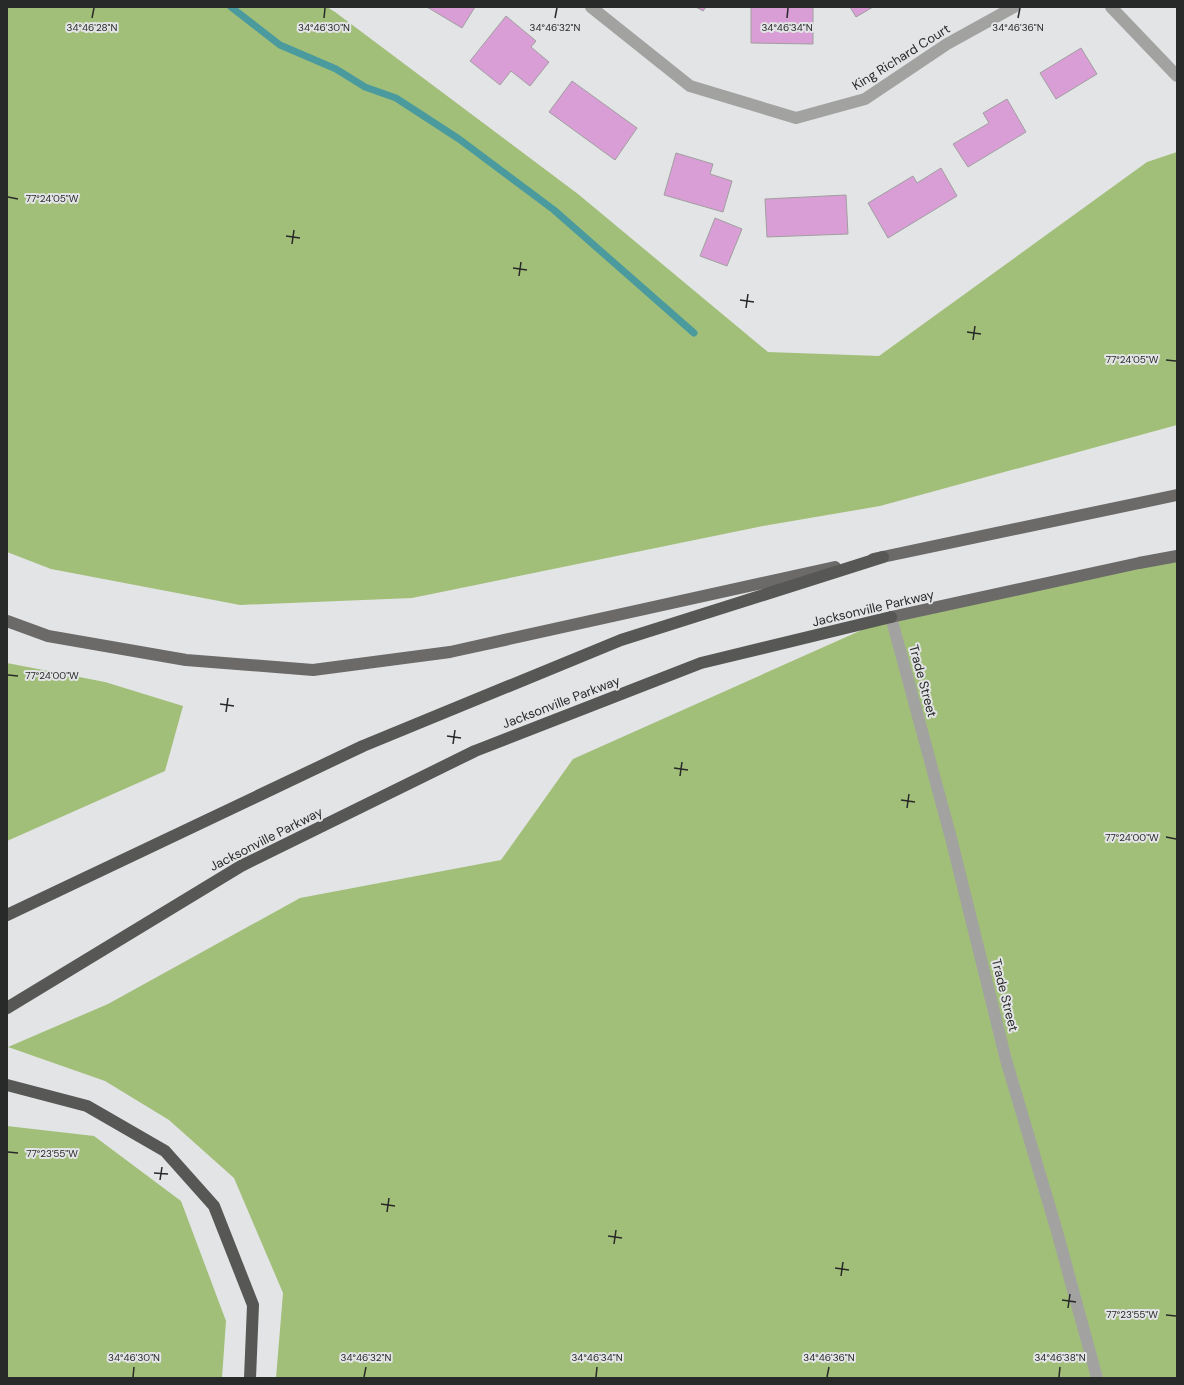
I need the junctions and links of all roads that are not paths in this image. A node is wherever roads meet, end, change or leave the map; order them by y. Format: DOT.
graph roads {
  1 [pos="591,7"];
  2 [pos="1014,7"];
  3 [pos="1111,7"];
  4 [pos="1177,76"];
  5 [pos="1177,495"];
  6 [pos="1177,556"];
  7 [pos="883,557"];
  8 [pos="891,617"];
  9 [pos="7,621"];
  10 [pos="7,915"];
  11 [pos="7,1008"];
  12 [pos="7,1085"];
  13 [pos="250,1378"];
  14 [pos="1097,1378"];
  1 -- 2 [label="street, King Richard Court"];
  3 -- 4 [label="street"];
  5 -- 7 [label="main road"];
  6 -- 8 [label="main road, Jacksonville Parkway"];
  7 -- 9 [label="main road"];
  7 -- 10 [label="highway"];
  8 -- 11 [label="highway, Jacksonville Parkway"];
  8 -- 14 [label="street, Trade Street"];
  12 -- 13 [label="highway"];
}
